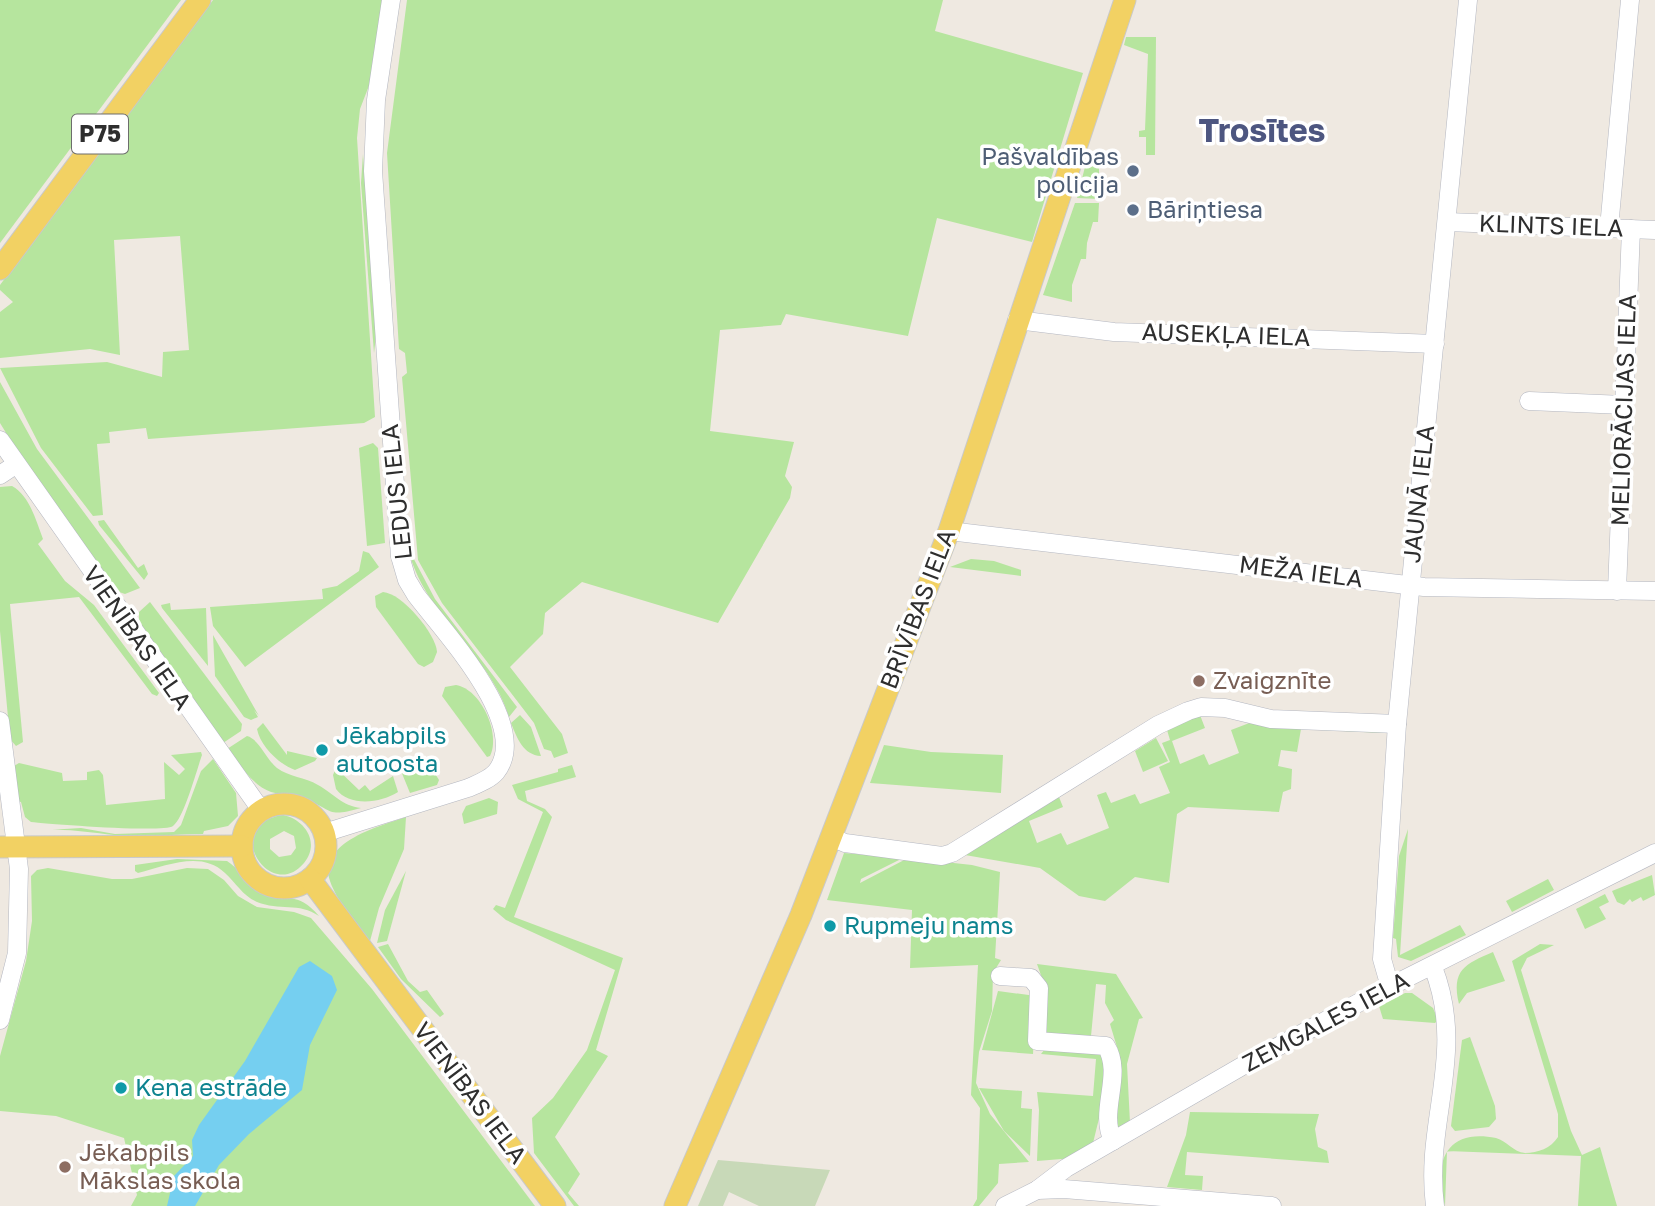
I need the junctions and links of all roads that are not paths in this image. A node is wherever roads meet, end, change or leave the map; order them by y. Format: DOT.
graph roads {
  1 [pos="200,0"];
  2 [pos="391,0"];
  3 [pos="1125,0"];
  4 [pos="1468,0"];
  5 [pos="1630,0"];
  6 [pos="1447,222"];
  7 [pos="1609,228"];
  8 [pos="1631,229"];
  9 [pos="1655,230"];
  10 [pos="0,269"];
  11 [pos="1017,320"];
  12 [pos="1435,344"];
  13 [pos="1529,401"];
  14 [pos="1624,405"];
  15 [pos="0,440"];
  16 [pos="8,470"];
  17 [pos="949,531"];
  18 [pos="1410,584"];
  19 [pos="1617,591"];
  20 [pos="1655,591"];
  21 [pos="0,721"];
  22 [pos="1397,724"];
  23 [pos="261,810"];
  24 [pos="324,834"];
  25 [pos="831,836"];
  26 [pos="242,846"];
  27 [pos="8,847"];
  28 [pos="1655,853"];
  29 [pos="310,879"];
  30 [pos="8,952"];
  31 [pos="1433,967"];
  32 [pos="1000,976"];
  33 [pos="1390,987"];
  34 [pos="0,1020"];
  35 [pos="1113,1141"];
  36 [pos="1029,1198"];
  37 [pos="555,1206"];
  38 [pos="676,1206"];
  39 [pos="1004,1206"];
  40 [pos="1272,1206"];
  41 [pos="1435,1206"];
  1 -- 10 [label="main road, P75"];
  2 -- 24 [label="street, LEDUS IELA"];
  3 -- 11 [label="main road, BRĪVĪBAS IELA"];
  4 -- 6 [label="street, JAUNĀ IELA"];
  5 -- 7 [label="street"];
  6 -- 7 [label="street, KLINTS IELA"];
  6 -- 12 [label="street, JAUNĀ IELA"];
  7 -- 8 [label="street, KLINTS IELA"];
  8 -- 9 [label="street, KLINTS IELA"];
  8 -- 14 [label="street, MELIORĀCIJAS IELA"];
  11 -- 12 [label="street, AUSEKĻA IELA"];
  11 -- 17 [label="main road, BRĪVĪBAS IELA"];
  12 -- 18 [label="street, JAUNĀ IELA"];
  13 -- 14 [label="street"];
  14 -- 19 [label="street, MELIORĀCIJAS IELA"];
  15 -- 16 [label="street, VIENĪBAS IELA"];
  16 -- 23 [label="street, VIENĪBAS IELA"];
  17 -- 18 [label="street, MEŽA IELA"];
  17 -- 25 [label="main road, BRĪVĪBAS IELA"];
  18 -- 19 [label="street, MEŽA IELA"];
  18 -- 22 [label="street, JAUNĀ IELA"];
  19 -- 20 [label="street, MEŽA IELA"];
  21 -- 27 [label="street"];
  22 -- 25 [label="street"];
  22 -- 33 [label="street, JAUNĀ IELA"];
  23 -- 24 [label="main road"];
  23 -- 26 [label="main road"];
  24 -- 29 [label="main road"];
  25 -- 38 [label="main road, BRĪVĪBAS IELA"];
  26 -- 27 [label="main road"];
  26 -- 29 [label="main road"];
  27 -- 30 [label="street"];
  28 -- 31 [label="street, ZEMGALES IELA"];
  29 -- 37 [label="main road, VIENĪBAS IELA"];
  30 -- 34 [label="street"];
  31 -- 33 [label="street, ZEMGALES IELA"];
  31 -- 41 [label="street"];
  32 -- 35 [label="street"];
  33 -- 35 [label="street, ZEMGALES IELA"];
  35 -- 36 [label="street, ZEMGALES IELA"];
  36 -- 39 [label="street, ZEMGALES IELA"];
  36 -- 40 [label="street"];
}
